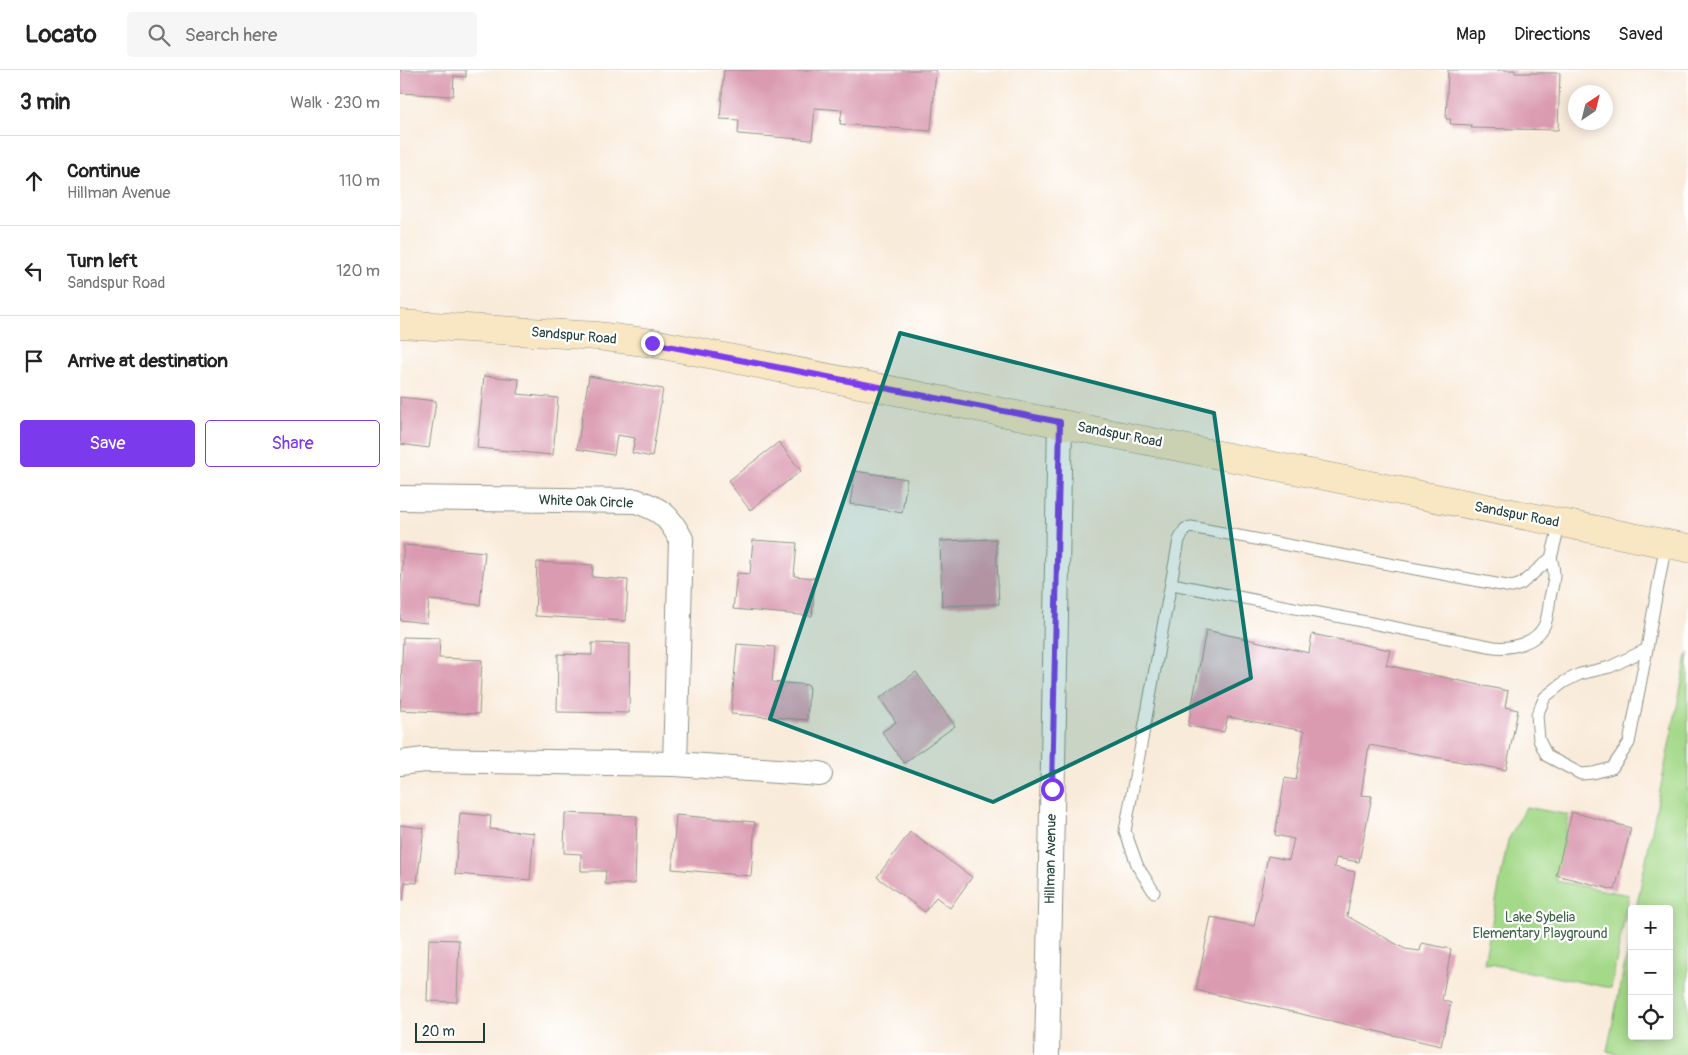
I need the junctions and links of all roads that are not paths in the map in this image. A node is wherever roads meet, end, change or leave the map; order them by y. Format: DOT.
graph roads {
  1 [pos="400,324"];
  2 [pos="1060,422"];
  3 [pos="400,498"];
  4 [pos="1560,523"];
  5 [pos="1677,545"];
  6 [pos="1551,558"];
  7 [pos="1172,584"];
  8 [pos="1646,649"];
  9 [pos="400,763"];
  10 [pos="675,764"];
  11 [pos="820,774"];
  12 [pos="1154,892"];
  13 [pos="1047,1055"];
  1 -- 2 [label="street, Sandspur Road"];
  2 -- 4 [label="street, Sandspur Road"];
  2 -- 13 [label="street, Hillman Avenue"];
  3 -- 10 [label="street, White Oak Circle"];
  4 -- 5 [label="street, Sandspur Road"];
  4 -- 6 [label="lane"];
  5 -- 8 [label="lane"];
  6 -- 7 [label="lane"];
  6 -- 7 [label="lane"];
  7 -- 12 [label="lane"];
  8 -- 8 [label="lane"];
  9 -- 10 [label="street"];
  10 -- 11 [label="street"];
}
